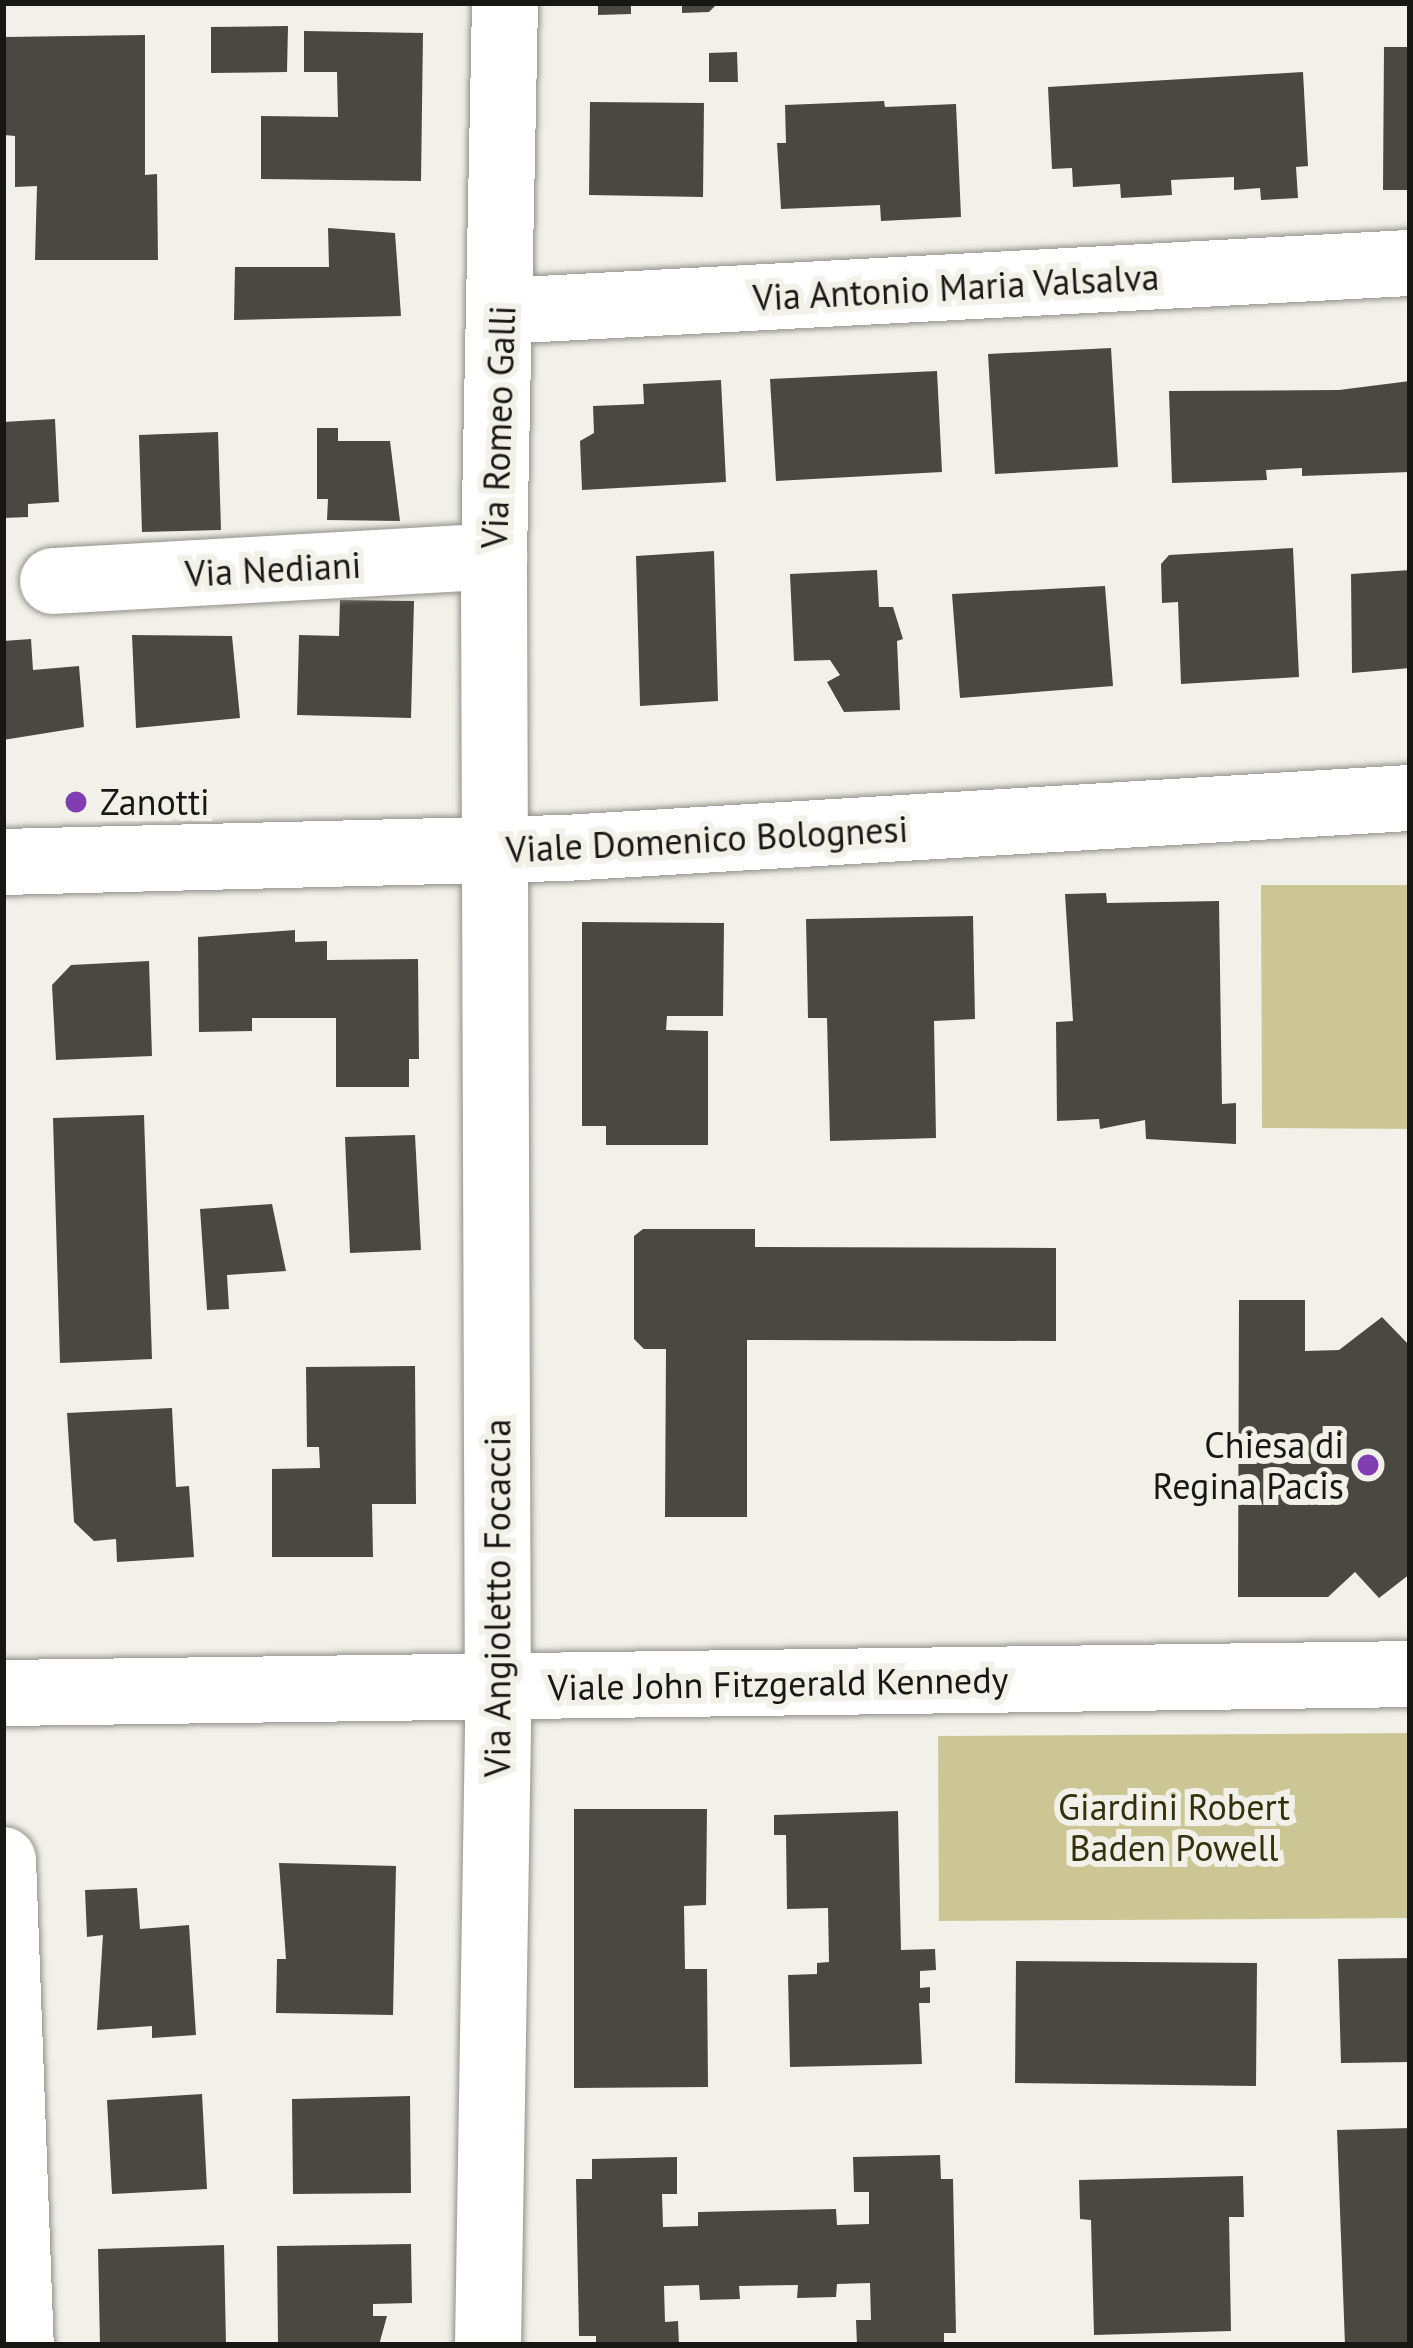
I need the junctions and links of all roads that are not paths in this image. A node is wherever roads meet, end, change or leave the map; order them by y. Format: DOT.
graph roads {
  1 [pos="505,3"];
  2 [pos="1410,263"];
  3 [pos="502,311"];
  4 [pos="494,556"];
  5 [pos="53,581"];
  6 [pos="1410,798"];
  7 [pos="496,850"];
  8 [pos="3,862"];
  9 [pos="1410,1673"];
  10 [pos="498,1687"];
  11 [pos="3,1693"];
  12 [pos="3,1859"];
  13 [pos="21,2345"];
  14 [pos="488,2345"];
  1 -- 3 [label="street, Via Romeo Galli"];
  2 -- 3 [label="street, Via Antonio Maria Valsalva"];
  3 -- 4 [label="street, Via Romeo Galli"];
  4 -- 5 [label="street, Via Nediani"];
  4 -- 7 [label="street, Via Romeo Galli"];
  6 -- 7 [label="street, Viale Domenico Bolognesi"];
  7 -- 8 [label="street, Viale Domenico Bolognesi"];
  7 -- 10 [label="street, Via Angioletto Focaccia"];
  9 -- 10 [label="street, Viale John Fitzgerald Kennedy"];
  10 -- 11 [label="street, Viale John Fitzgerald Kennedy"];
  10 -- 14 [label="street, Via Angioletto Focaccia"];
  12 -- 13 [label="street"];
}
